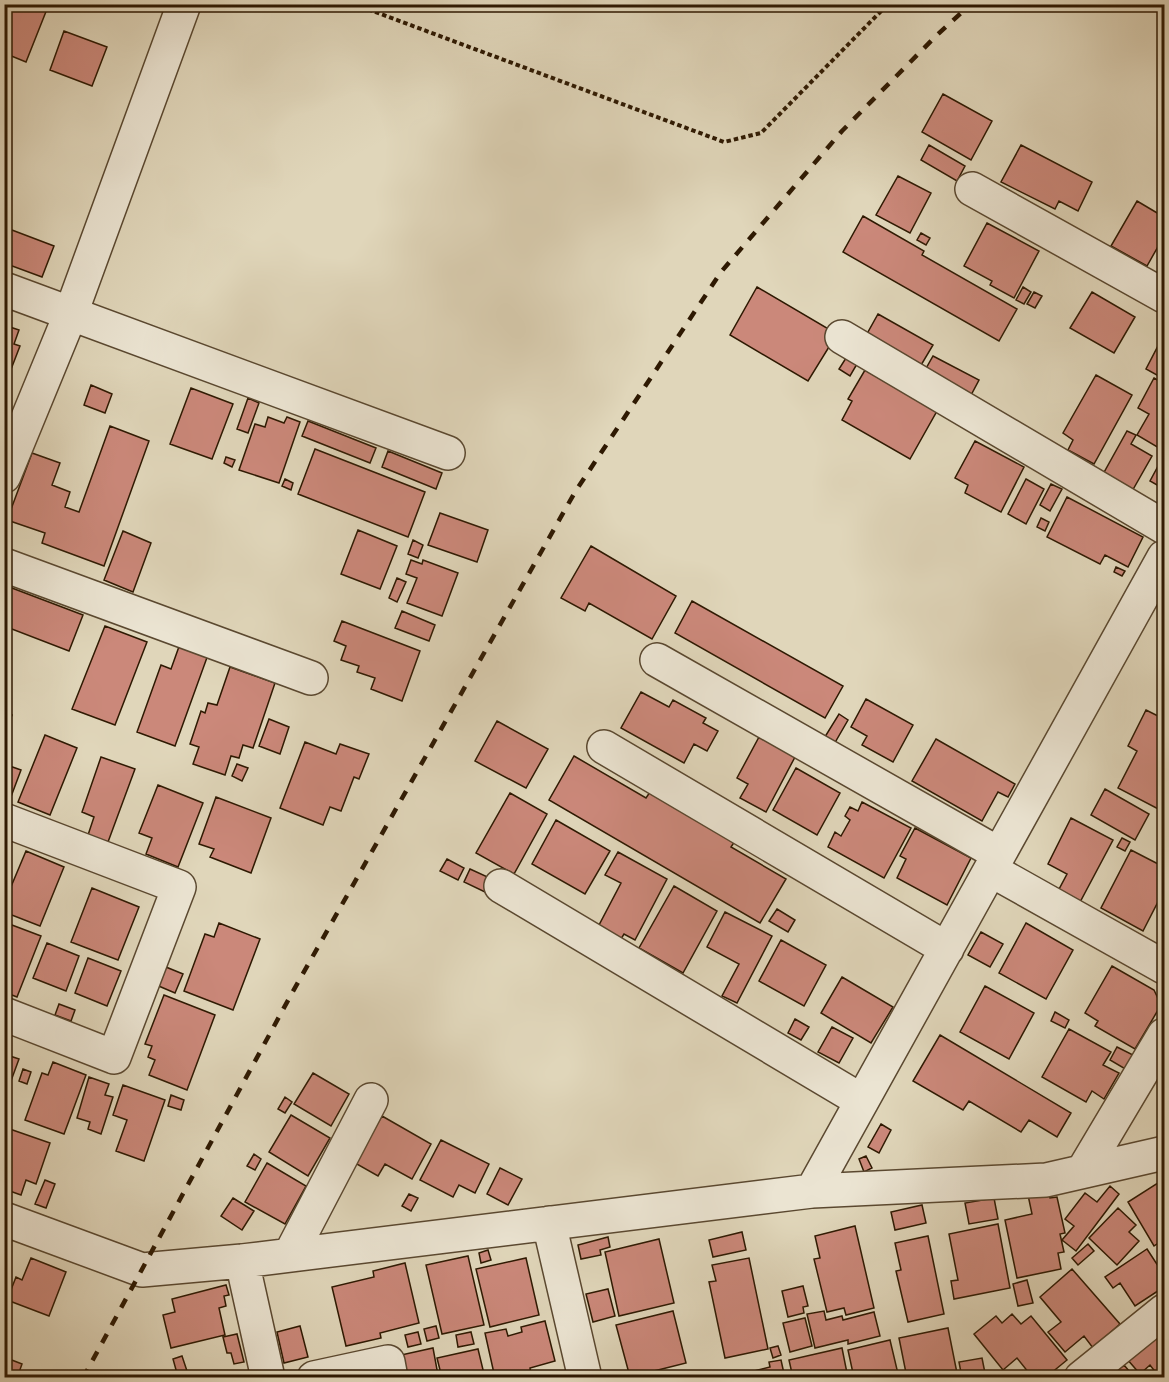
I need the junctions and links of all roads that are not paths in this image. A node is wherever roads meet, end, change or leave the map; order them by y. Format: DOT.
graph roads {
  1 [pos="184,4"];
  2 [pos="972,189"];
  3 [pos="4,289"];
  4 [pos="1164,296"];
  5 [pos="71,313"];
  6 [pos="842,337"];
  7 [pos="448,453"];
  8 [pos="4,476"];
  9 [pos="1164,527"];
  10 [pos="1164,557"];
  11 [pos="4,565"];
  12 [pos="657,660"];
  13 [pos="311,678"];
  14 [pos="604,747"];
  15 [pos="4,820"];
  16 [pos="995,862"];
  17 [pos="501,886"];
  18 [pos="946,949"];
  19 [pos="1164,967"];
  20 [pos="4,1014"];
  21 [pos="1164,1035"];
  22 [pos="371,1100"];
  23 [pos="862,1101"];
  24 [pos="1164,1153"];
  25 [pos="1083,1171"];
  26 [pos="812,1191"];
  27 [pos="4,1219"];
  28 [pos="549,1223"];
  29 [pos="290,1255"];
  30 [pos="242,1261"];
  31 [pos="1164,1311"];
  32 [pos="268,1377"];
  33 [pos="314,1377"];
  34 [pos="391,1377"];
  35 [pos="585,1377"];
  36 [pos="1081,1377"];
  1 -- 5 [label="street"];
  2 -- 4 [label="street"];
  3 -- 5 [label="street"];
  5 -- 7 [label="street"];
  5 -- 8 [label="street"];
  6 -- 9 [label="street"];
  10 -- 16 [label="street"];
  11 -- 13 [label="street"];
  12 -- 16 [label="street"];
  14 -- 18 [label="street"];
  15 -- 20 [label="street"];
  16 -- 18 [label="street"];
  16 -- 19 [label="street"];
  17 -- 23 [label="street"];
  18 -- 23 [label="street"];
  21 -- 25 [label="street"];
  22 -- 29 [label="street"];
  23 -- 26 [label="street"];
  24 -- 25 [label="street"];
  25 -- 26 [label="street"];
  26 -- 28 [label="street"];
  27 -- 30 [label="street"];
  28 -- 29 [label="street"];
  28 -- 35 [label="street"];
  29 -- 30 [label="street"];
  30 -- 32 [label="street"];
  31 -- 36 [label="street"];
  33 -- 34 [label="street"];
}
